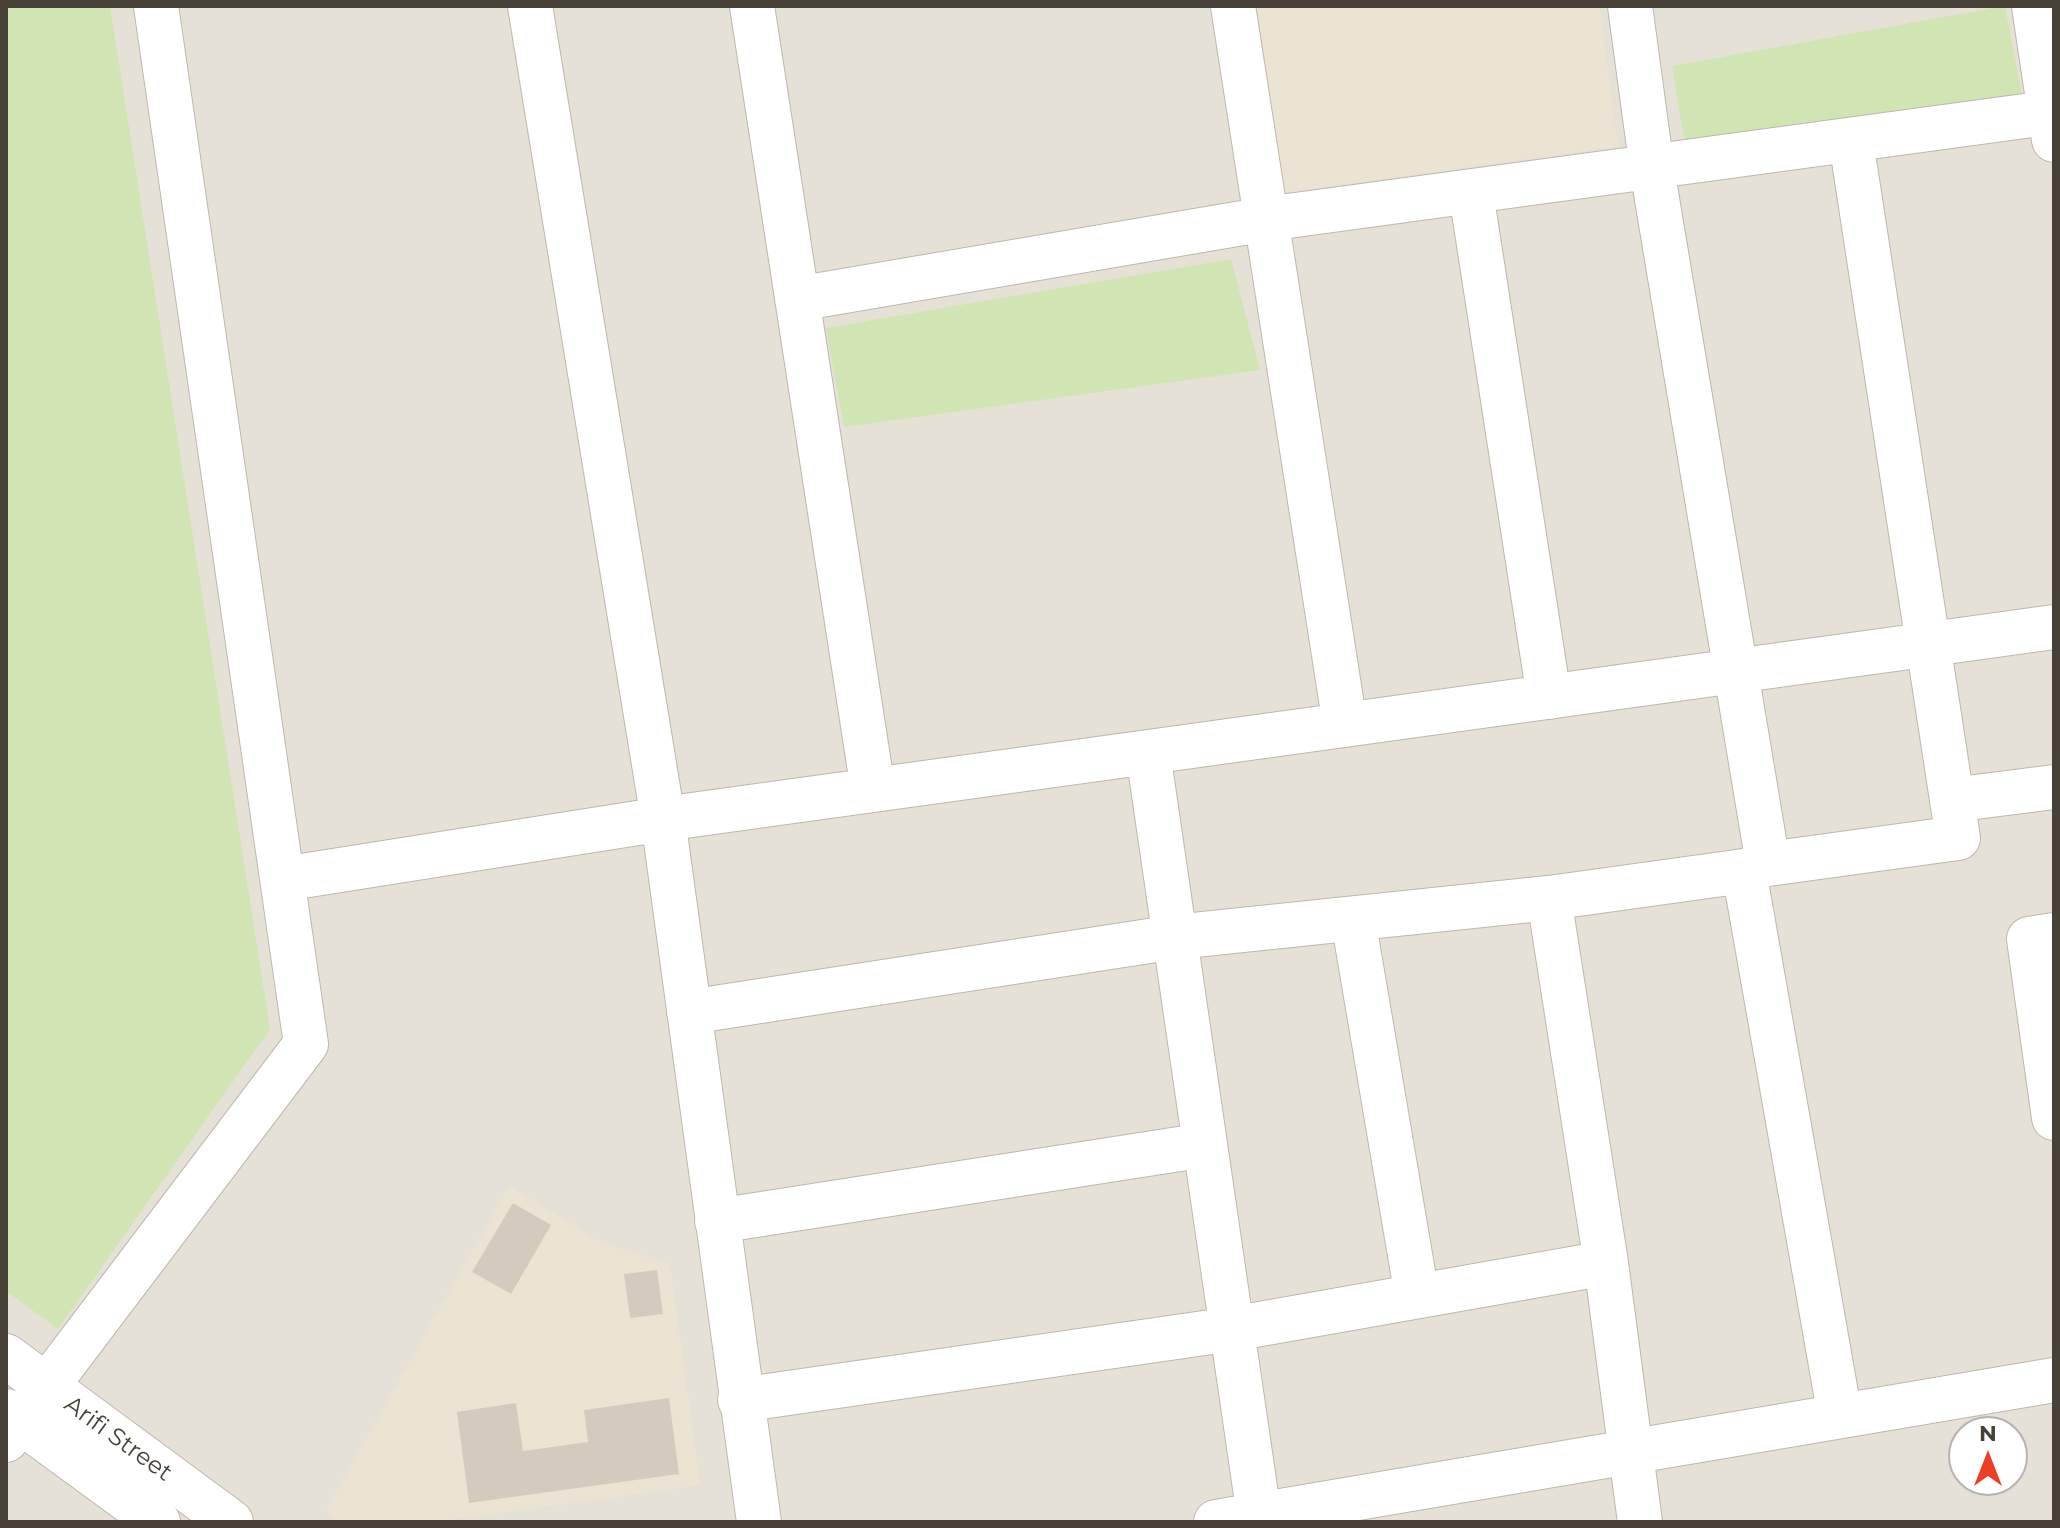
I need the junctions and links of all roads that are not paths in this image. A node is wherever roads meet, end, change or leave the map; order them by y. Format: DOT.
graph roads {
  1 [pos="156,6"];
  2 [pos="530,6"];
  3 [pos="752,6"];
  4 [pos="1233,6"];
  5 [pos="1630,6"];
  6 [pos="2034,6"];
  7 [pos="2053,122"];
  8 [pos="1851,141"];
  9 [pos="1652,169"];
  10 [pos="1471,193"];
  11 [pos="1266,219"];
  12 [pos="797,299"];
  13 [pos="2054,627"];
  14 [pos="1929,645"];
  15 [pos="1736,672"];
  16 [pos="1549,697"];
  17 [pos="1345,725"];
  18 [pos="1148,753"];
  19 [pos="2054,787"];
  20 [pos="873,790"];
  21 [pos="1952,800"];
  22 [pos="663,819"];
  23 [pos="1756,867"];
  24 [pos="283,879"];
  25 [pos="1549,898"];
  26 [pos="1353,919"];
  27 [pos="2054,935"];
  28 [pos="1175,937"];
  29 [pos="689,1012"];
  30 [pos="2054,1118"];
  31 [pos="1205,1145"];
  32 [pos="717,1221"];
  33 [pos="1606,1263"];
  34 [pos="1417,1296"];
  35 [pos="1232,1329"];
  36 [pos="6,1356"];
  37 [pos="2054,1380"];
  38 [pos="46,1387"];
  39 [pos="740,1400"];
  40 [pos="1840,1416"];
  41 [pos="11,1424"];
  42 [pos="1630,1452"];
  43 [pos="1260,1518"];
  44 [pos="158,1522"];
  45 [pos="231,1522"];
  46 [pos="759,1522"];
  47 [pos="1216,1522"];
  48 [pos="1640,1522"];
  1 -- 24 [label="street"];
  2 -- 22 [label="street"];
  3 -- 12 [label="street"];
  4 -- 11 [label="street"];
  5 -- 9 [label="street"];
  6 -- 7 [label="street"];
  7 -- 8 [label="street"];
  8 -- 9 [label="street"];
  8 -- 14 [label="street"];
  9 -- 10 [label="street"];
  9 -- 15 [label="street"];
  10 -- 11 [label="street"];
  10 -- 16 [label="street"];
  11 -- 12 [label="street"];
  11 -- 17 [label="street"];
  12 -- 20 [label="street"];
  13 -- 14 [label="street"];
  14 -- 15 [label="street"];
  14 -- 21 [label="street"];
  15 -- 16 [label="street"];
  15 -- 23 [label="street"];
  16 -- 17 [label="street"];
  17 -- 18 [label="street"];
  18 -- 20 [label="street"];
  18 -- 28 [label="street"];
  19 -- 21 [label="street"];
  20 -- 22 [label="street"];
  21 -- 23 [label="street"];
  22 -- 24 [label="street"];
  22 -- 29 [label="street"];
  23 -- 25 [label="street"];
  23 -- 40 [label="street"];
  24 -- 38 [label="street"];
  25 -- 26 [label="street"];
  25 -- 33 [label="street"];
  26 -- 28 [label="street"];
  26 -- 34 [label="street"];
  27 -- 30 [label="street"];
  28 -- 29 [label="street"];
  28 -- 31 [label="street"];
  29 -- 32 [label="street"];
  31 -- 32 [label="street"];
  31 -- 35 [label="street"];
  32 -- 39 [label="street"];
  33 -- 34 [label="street"];
  33 -- 42 [label="street"];
  34 -- 35 [label="street"];
  35 -- 39 [label="street"];
  35 -- 43 [label="street"];
  36 -- 38 [label="street, Arifi Street"];
  37 -- 40 [label="street"];
  38 -- 41 [label="street"];
  38 -- 45 [label="street, Arifi Street"];
  39 -- 46 [label="street"];
  40 -- 42 [label="street"];
  41 -- 44 [label="street, Arifi Street"];
  42 -- 43 [label="street"];
  42 -- 48 [label="street"];
  43 -- 47 [label="street"];
}
